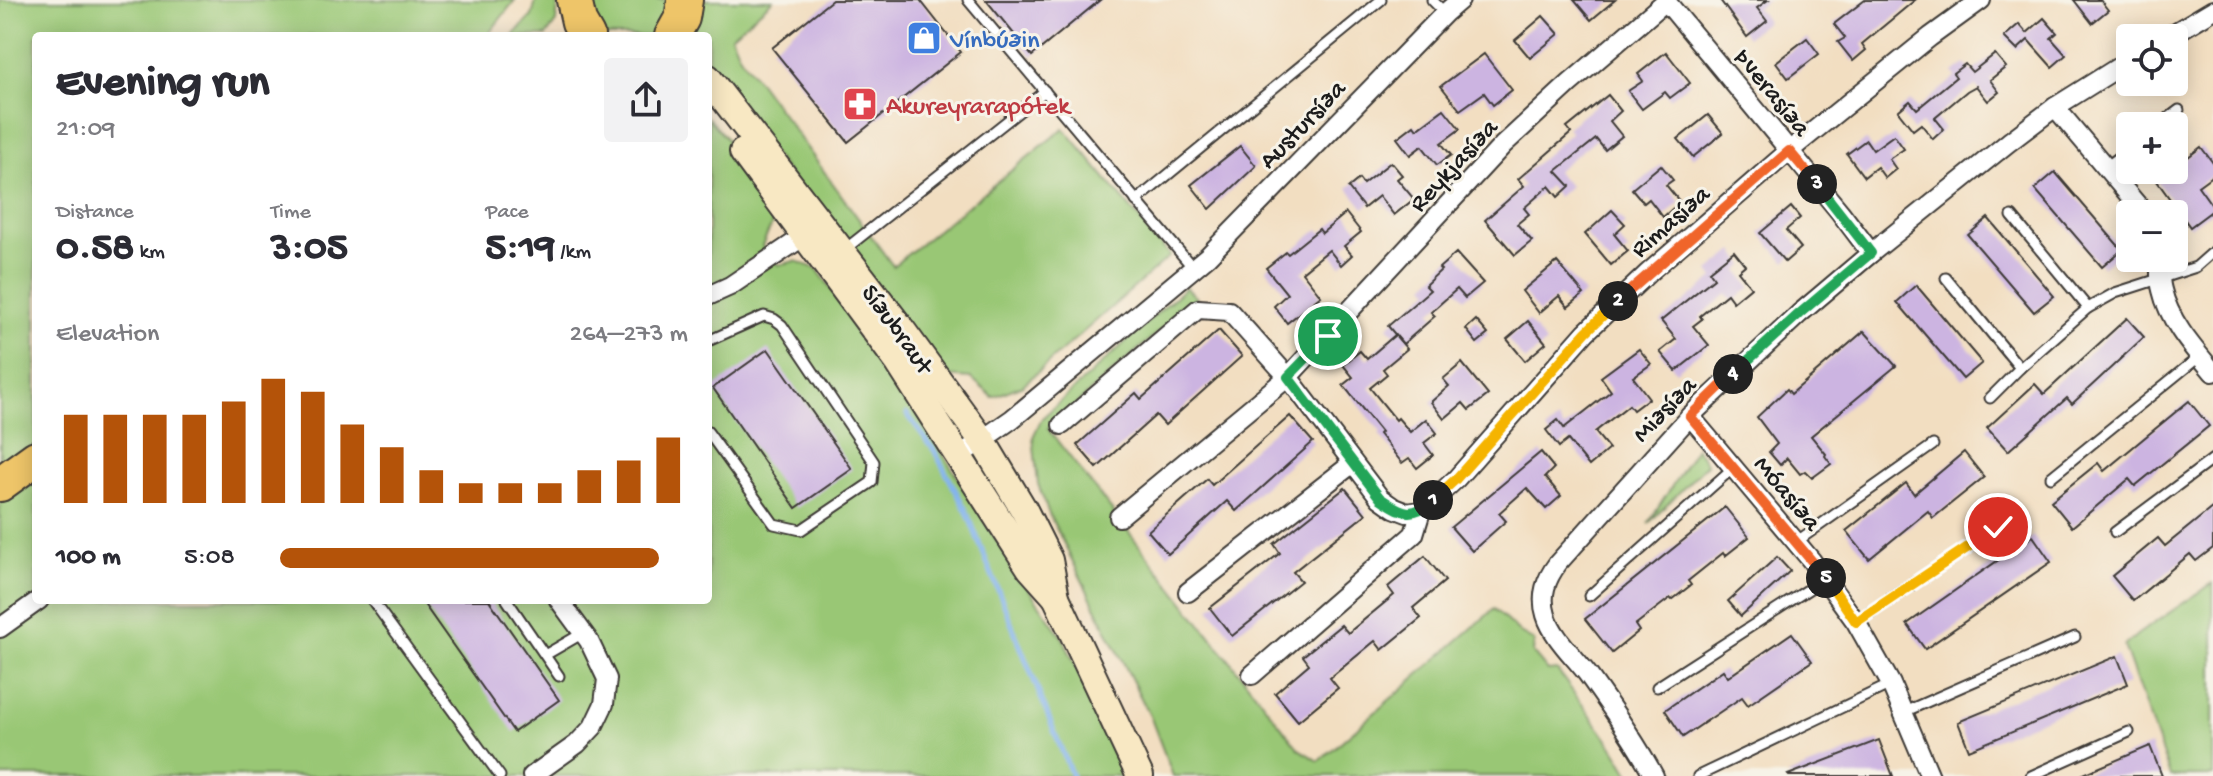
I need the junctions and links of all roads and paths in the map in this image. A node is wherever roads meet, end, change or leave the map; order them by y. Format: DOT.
graph roads {
  1 [pos="968,0"];
  2 [pos="1381,0"];
  3 [pos="1460,0"];
  4 [pos="1666,0"];
  5 [pos="1981,0"];
  6 [pos="1438,6"];
  7 [pos="2213,10"];
  8 [pos="2188,25"];
  9 [pos="2116,69"];
  10 [pos="712,84"];
  11 [pos="1045,91"];
  12 [pos="2055,107"];
  13 [pos="2179,110"];
  14 [pos="712,111"];
  15 [pos="2176,112"];
  16 [pos="1789,151"];
  17 [pos="2116,160"];
  18 [pos="2106,167"];
  19 [pos="2133,200"];
  20 [pos="1136,201"];
  21 [pos="2012,216"];
  22 [pos="813,230"];
  23 [pos="842,251"];
  24 [pos="2213,252"];
  25 [pos="1871,253"];
  26 [pos="1194,269"];
  27 [pos="2160,272"];
  28 [pos="1946,278"];
  29 [pos="2160,278"];
  30 [pos="712,294"];
  31 [pos="2088,308"];
  32 [pos="712,339"];
  33 [pos="2200,356"];
  34 [pos="2020,368"];
  35 [pos="2213,372"];
  36 [pos="1288,377"];
  37 [pos="1990,398"];
  38 [pos="1690,416"];
  39 [pos="1062,425"];
  40 [pos="712,438"];
  41 [pos="982,440"];
  42 [pos="1933,445"];
  43 [pos="959,456"];
  44 [pos="2213,459"];
  45 [pos="32,461"];
  46 [pos="1353,463"];
  47 [pos="1734,467"];
  48 [pos="2051,477"];
  49 [pos="0,484"];
  50 [pos="32,485"];
  51 [pos="0,507"];
  52 [pos="1421,511"];
  53 [pos="1119,517"];
  54 [pos="1998,527"];
  55 [pos="2115,532"];
  56 [pos="1796,542"];
  57 [pos="1826,578"];
  58 [pos="1188,592"];
  59 [pos="1589,596"];
  60 [pos="1056,597"];
  61 [pos="33,604"];
  62 [pos="375,604"];
  63 [pos="511,604"];
  64 [pos="562,604"];
  65 [pos="1856,622"];
  66 [pos="0,628"];
  67 [pos="583,633"];
  68 [pos="2075,637"];
  69 [pos="545,655"];
  70 [pos="1252,675"];
  71 [pos="559,676"];
  72 [pos="1891,684"];
  73 [pos="1657,687"];
  74 [pos="1904,712"];
  75 [pos="2129,732"];
  76 [pos="500,776"];
  77 [pos="532,776"];
  78 [pos="1140,776"];
  79 [pos="1654,776"];
  80 [pos="1698,776"];
  81 [pos="1930,776"];
  82 [pos="2031,776"];
  1 -- 11 [label="lane"];
  2 -- 20 [label="lane"];
  3 -- 6 [label="street, Austursíða"];
  4 -- 16 [label="street, Þverasíða"];
  4 -- 36 [label="street, Reykjasíða"];
  5 -- 16 [label="street, Rimasíða"];
  6 -- 26 [label="street, Austursíða"];
  7 -- 8 [label="street"];
  9 -- 12 [label="street, Miðsíða"];
  10 -- 22 [label="street, Síðubraut"];
  11 -- 20 [label="lane"];
  11 -- 23 [label="lane"];
  12 -- 18 [label="street"];
  12 -- 25 [label="street, Miðsíða"];
  13 -- 15 [label="lane"];
  14 -- 22 [label="street, Síðubraut"];
  16 -- 25 [label="street, Þverasíða"];
  16 -- 52 [label="street, Rimasíða"];
  17 -- 18 [label="lane"];
  18 -- 19 [label="street"];
  20 -- 26 [label="lane"];
  21 -- 31 [label="lane"];
  22 -- 23 [label="street, Síðubraut"];
  22 -- 30 [label="street"];
  22 -- 43 [label="street, Síðubraut"];
  23 -- 41 [label="street, Síðubraut"];
  24 -- 29 [label="lane"];
  25 -- 38 [label="street, Miðsíða"];
  26 -- 41 [label="street, Austursíða"];
  27 -- 29 [label="street"];
  28 -- 34 [label="lane"];
  29 -- 31 [label="lane"];
  29 -- 33 [label="street"];
  31 -- 34 [label="lane"];
  32 -- 40 [label="lane"];
  33 -- 35 [label="street"];
  33 -- 48 [label="lane"];
  34 -- 37 [label="lane"];
  36 -- 39 [label="street"];
  36 -- 46 [label="street"];
  36 -- 53 [label="street"];
  38 -- 47 [label="street, Móasíða"];
  38 -- 79 [label="street, Miðsíða"];
  41 -- 43 [label="street, Austursíða"];
  41 -- 60 [label="street, Síðubraut"];
  42 -- 56 [label="lane"];
  43 -- 60 [label="street, Síðubraut"];
  44 -- 55 [label="lane"];
  45 -- 49 [label="highway"];
  46 -- 52 [label="street"];
  46 -- 58 [label="street"];
  47 -- 56 [label="street, Móasíða"];
  47 -- 59 [label="lane"];
  50 -- 51 [label="highway"];
  52 -- 70 [label="street, Rimasíða"];
  54 -- 65 [label="lane"];
  56 -- 57 [label="street, Móasíða"];
  57 -- 65 [label="street, Móasíða"];
  57 -- 73 [label="lane"];
  60 -- 78 [label="street, Síðubraut"];
  61 -- 66 [label="street"];
  62 -- 76 [label="lane"];
  63 -- 69 [label="lane"];
  64 -- 67 [label="street"];
  65 -- 72 [label="street, Móasíða"];
  67 -- 69 [label="lane"];
  67 -- 77 [label="street"];
  68 -- 74 [label="lane"];
  69 -- 71 [label="lane"];
  72 -- 74 [label="street, Móasíða"];
  72 -- 80 [label="lane"];
  74 -- 81 [label="street, Móasíða"];
  75 -- 82 [label="lane"];
}
